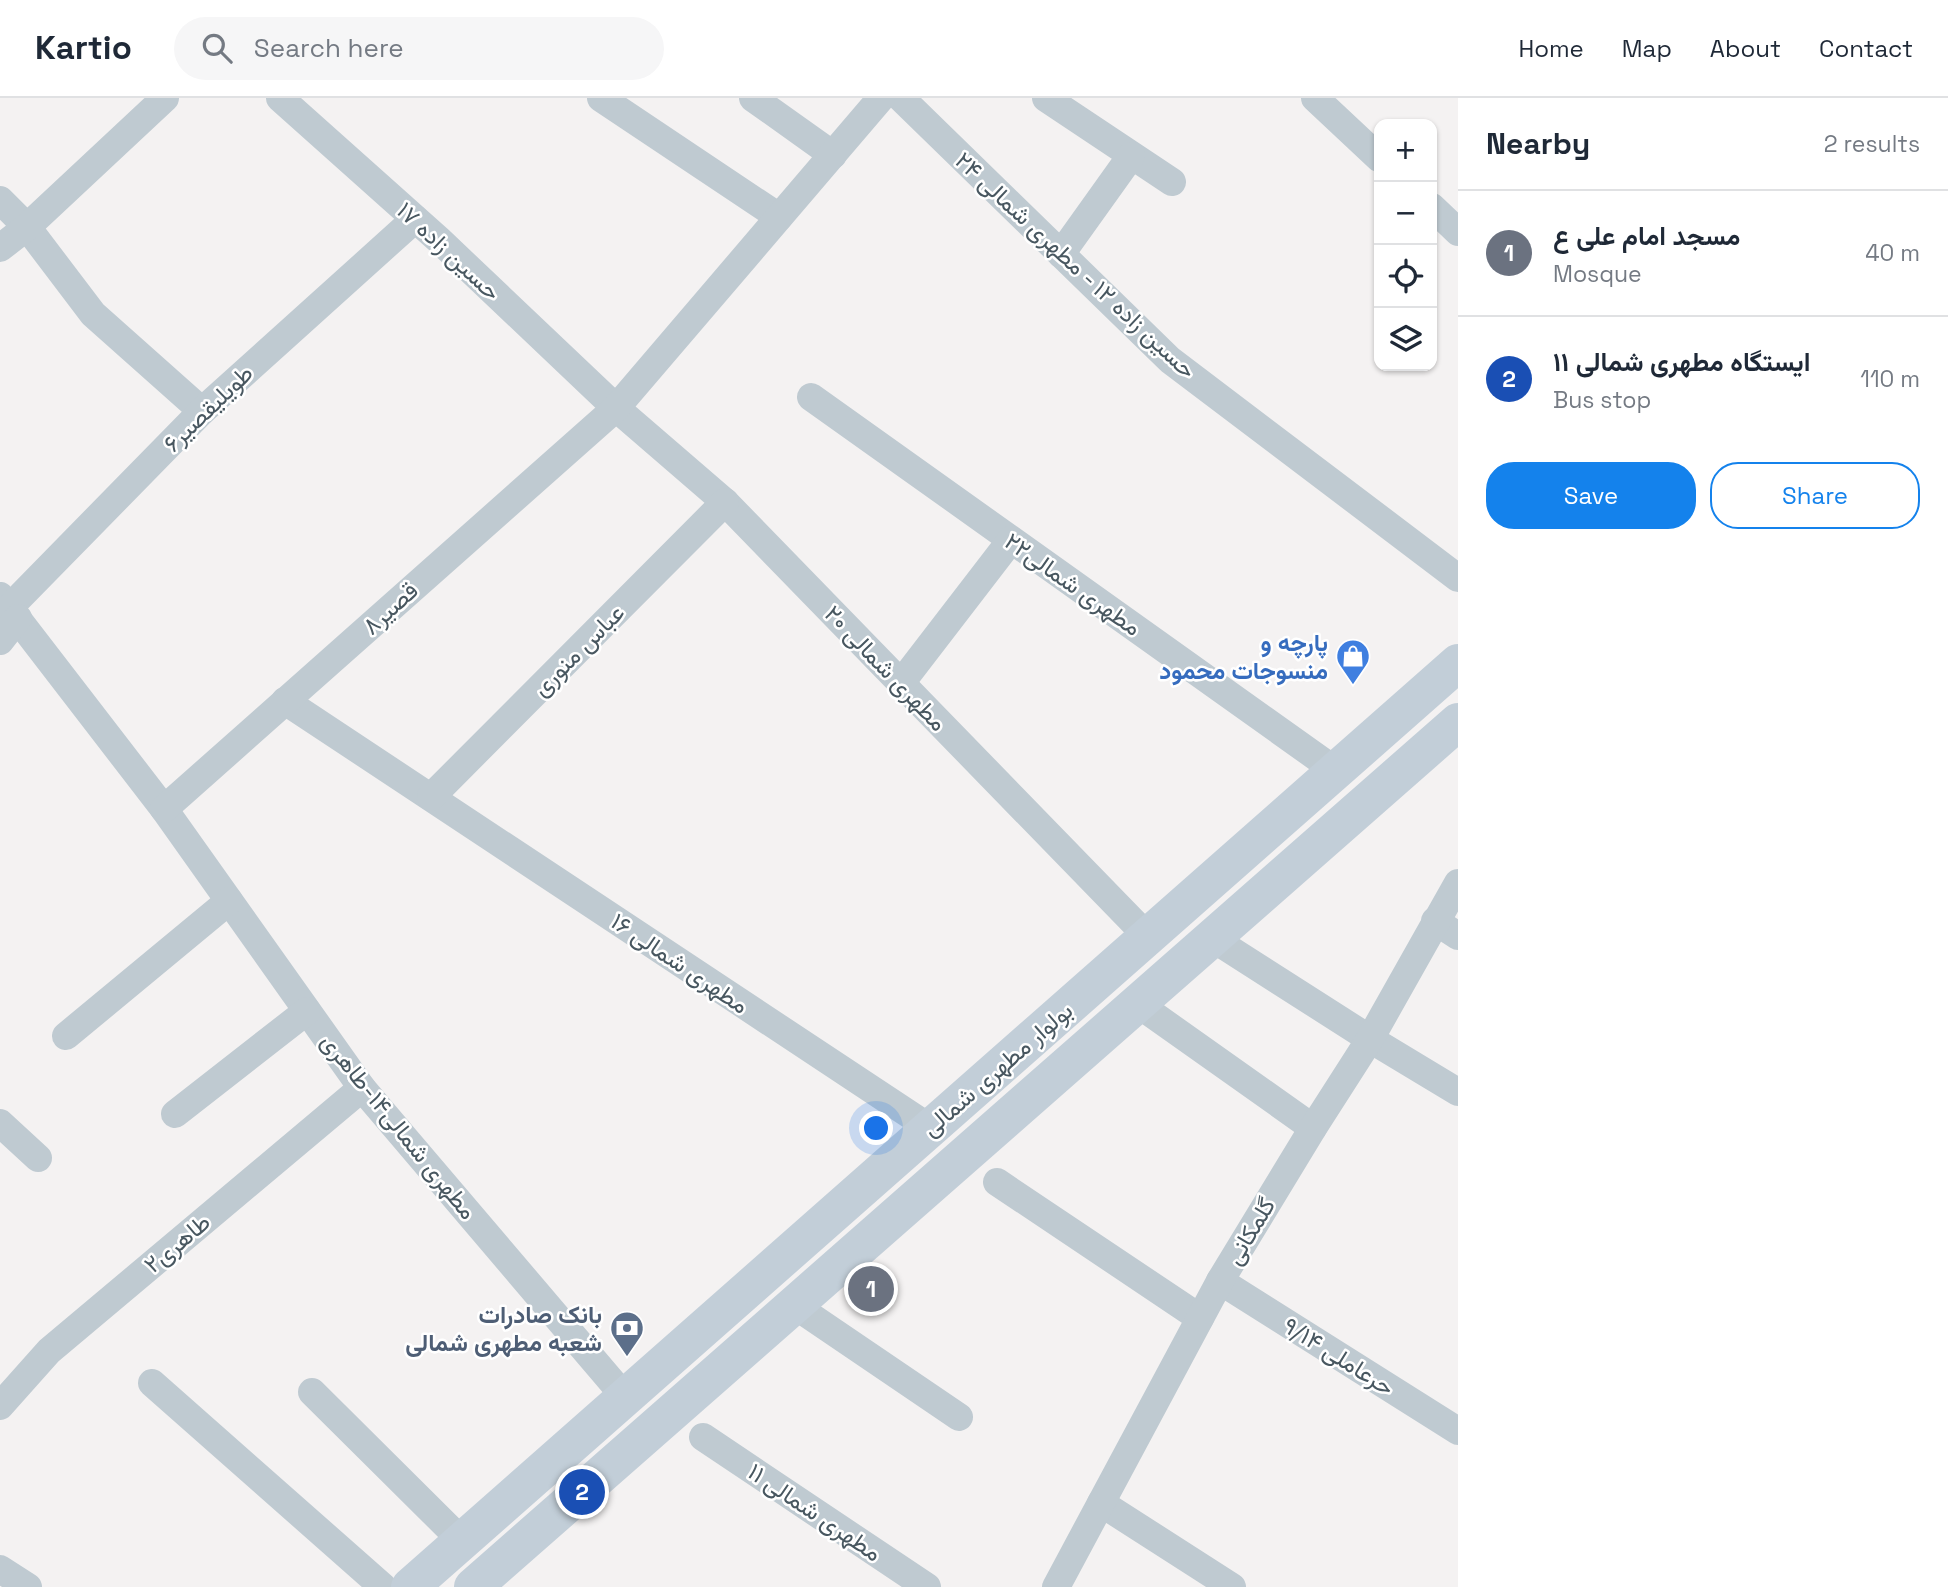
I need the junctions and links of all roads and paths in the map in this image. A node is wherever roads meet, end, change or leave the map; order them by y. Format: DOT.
graph roads {
  1 [pos="165,98"];
  2 [pos="280,98"];
  3 [pos="601,98"];
  4 [pos="752,98"];
  5 [pos="881,98"];
  6 [pos="901,98"];
  7 [pos="1046,98"];
  8 [pos="1315,98"];
  9 [pos="1374,153"];
  10 [pos="833,155"];
  11 [pos="1131,156"];
  12 [pos="1172,182"];
  13 [pos="0,200"];
  14 [pos="1437,212"];
  15 [pos="779,217"];
  16 [pos="415,219"];
  17 [pos="27,227"];
  18 [pos="1458,232"];
  19 [pos="0,248"];
  20 [pos="1061,254"];
  21 [pos="811,397"];
  22 [pos="616,408"];
  23 [pos="201,411"];
  24 [pos="725,502"];
  25 [pos="1011,540"];
  26 [pos="1458,578"];
  27 [pos="9,607"];
  28 [pos="0,641"];
  29 [pos="1458,663"];
  30 [pos="901,683"];
  31 [pos="285,701"];
  32 [pos="1458,722"];
  33 [pos="1336,771"];
  34 [pos="431,797"];
  35 [pos="164,809"];
  36 [pos="1458,883"];
  37 [pos="229,901"];
  38 [pos="1447,929"];
  39 [pos="1147,937"];
  40 [pos="1212,938"];
  41 [pos="1138,1004"];
  42 [pos="307,1012"];
  43 [pos="66,1036"];
  44 [pos="1370,1040"];
  45 [pos="362,1088"];
  46 [pos="1458,1092"];
  47 [pos="175,1114"];
  48 [pos="0,1123"];
  49 [pos="930,1128"];
  50 [pos="1313,1128"];
  51 [pos="38,1158"];
  52 [pos="997,1182"];
  53 [pos="849,1200"];
  54 [pos="880,1230"];
  55 [pos="1220,1281"];
  56 [pos="794,1305"];
  57 [pos="1200,1318"];
  58 [pos="152,1383"];
  59 [pos="312,1392"];
  60 [pos="625,1397"];
  61 [pos="0,1406"];
  62 [pos="959,1417"];
  63 [pos="1458,1431"];
  64 [pos="703,1437"];
  65 [pos="1101,1503"];
  66 [pos="462,1541"];
  67 [pos="0,1569"];
  68 [pos="488,1583"];
  69 [pos="28,1587"];
  70 [pos="383,1587"];
  71 [pos="410,1587"];
  72 [pos="927,1587"];
  73 [pos="1056,1587"];
  74 [pos="1232,1587"];
  1 -- 17 [label="street"];
  2 -- 16 [label="street, حسین زاده ۱۷"];
  3 -- 15 [label="street"];
  4 -- 10 [label="street"];
  5 -- 10 [label="street, قصیر۸"];
  6 -- 20 [label="street, حسین زاده ۱۲ - مطهری شمالی ۲۴"];
  7 -- 11 [label="street"];
  8 -- 9 [label="street"];
  10 -- 15 [label="street, قصیر۸"];
  11 -- 12 [label="street"];
  11 -- 20 [label="street"];
  13 -- 17 [label="street"];
  14 -- 18 [label="street"];
  15 -- 22 [label="street, قصیر۸"];
  16 -- 22 [label="street, حسین زاده ۱۷"];
  16 -- 23 [label="street, طویلیقصیر۶"];
  17 -- 19 [label="street"];
  17 -- 23 [label="street"];
  20 -- 26 [label="street, حسین زاده ۱۲ - مطهری شمالی ۲۴"];
  21 -- 25 [label="street, مطهری شمالی۲۲"];
  22 -- 24 [label="street, مطهری شمالی ۲۰"];
  22 -- 31 [label="street, قصیر۸"];
  23 -- 27 [label="street, طویلیقصیر۶"];
  24 -- 30 [label="street, مطهری شمالی ۲۰"];
  24 -- 34 [label="street, عباس منوری"];
  25 -- 30 [label="street"];
  25 -- 33 [label="street, مطهری شمالی۲۲"];
  27 -- 28 [label="street, طویلیقصیر۶"];
  27 -- 35 [label="street, مطهری شمالی۱۴-طاهری"];
  29 -- 33 [label="main road, بولوار مطهری شمالی"];
  30 -- 39 [label="street, مطهری شمالی ۲۰"];
  31 -- 34 [label="street, مطهری شمالی ۱۶"];
  31 -- 35 [label="street, قصیر۸"];
  32 -- 40 [label="main road, بولوار مطهری شمالی"];
  33 -- 39 [label="main road, بولوار مطهری شمالی"];
  34 -- 49 [label="street, مطهری شمالی ۱۶"];
  35 -- 37 [label="street, مطهری شمالی۱۴-طاهری"];
  36 -- 38 [label="street, گلمکانی"];
  37 -- 42 [label="street, مطهری شمالی۱۴-طاهری"];
  37 -- 43 [label="street"];
  38 -- 44 [label="street, گلمکانی"];
  39 -- 49 [label="main road, بولوار مطهری شمالی"];
  40 -- 41 [label="main road, بولوار مطهری شمالی"];
  40 -- 44 [label="street"];
  41 -- 50 [label="street"];
  41 -- 54 [label="main road, بولوار مطهری شمالی"];
  42 -- 45 [label="street, مطهری شمالی۱۴-طاهری"];
  42 -- 47 [label="street"];
  44 -- 46 [label="street"];
  44 -- 50 [label="street, گلمکانی"];
  45 -- 60 [label="street, مطهری شمالی۱۴-طاهری"];
  45 -- 61 [label="street, طاهری۲"];
  48 -- 51 [label="street"];
  49 -- 53 [label="main road, بولوار مطهری شمالی"];
  50 -- 55 [label="street, گلمکانی"];
  52 -- 57 [label="street"];
  53 -- 54 [label="main road"];
  53 -- 60 [label="main road, بولوار مطهری شمالی"];
  54 -- 56 [label="main road, بولوار مطهری شمالی"];
  55 -- 57 [label="street, گلمکانی"];
  55 -- 63 [label="street, حرعاملی ۹/۱۴"];
  56 -- 62 [label="street"];
  56 -- 68 [label="main road, بولوار مطهری شمالی"];
  57 -- 65 [label="street, گلمکانی"];
  58 -- 70 [label="street"];
  59 -- 66 [label="street"];
  60 -- 66 [label="main road, بولوار مطهری شمالی"];
  64 -- 72 [label="street, مطهری شمالی ۱۱"];
  65 -- 73 [label="street, گلمکانی"];
  65 -- 74 [label="street"];
  66 -- 71 [label="main road, بولوار مطهری شمالی"];
  67 -- 69 [label="street"];
}
